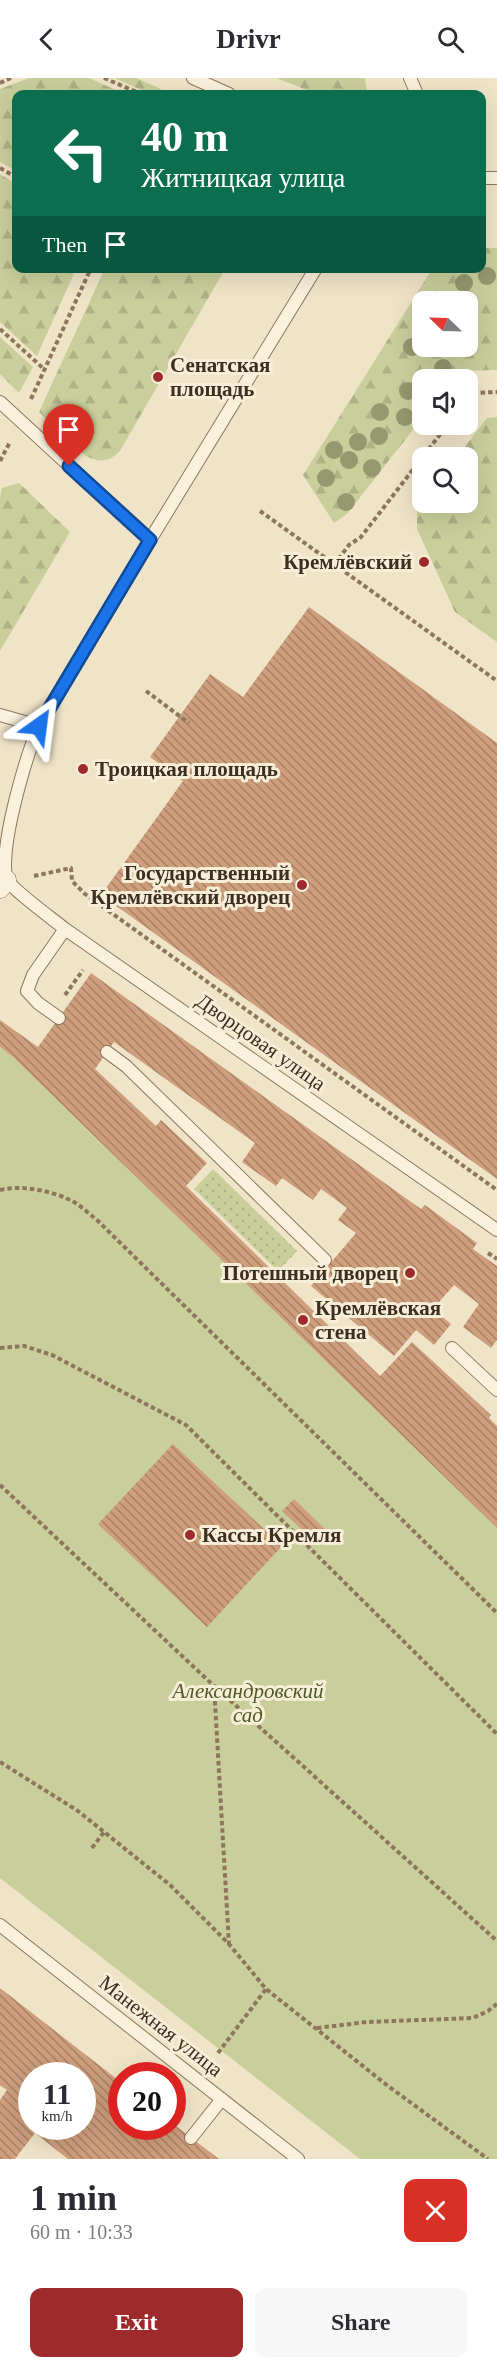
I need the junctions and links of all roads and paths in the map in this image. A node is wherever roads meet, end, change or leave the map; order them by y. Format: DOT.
graph roads {
  1 [pos="11,78"];
  2 [pos="104,78"];
  3 [pos="193,78"];
  4 [pos="0,83"];
  5 [pos="132,90"];
  6 [pos="220,90"];
  7 [pos="89,273"];
  8 [pos="313,273"];
  9 [pos="0,329"];
  10 [pos="45,370"];
  11 [pos="497,392"];
  12 [pos="478,393"];
  13 [pos="0,402"];
  14 [pos="30,402"];
  15 [pos="440,435"];
  16 [pos="10,442"];
  17 [pos="0,461"];
  18 [pos="260,511"];
  19 [pos="150,540"];
  20 [pos="334,564"];
  21 [pos="497,681"];
  22 [pos="146,691"];
  23 [pos="0,715"];
  24 [pos="189,723"];
  25 [pos="39,726"];
  26 [pos="3,884"];
  27 [pos="65,929"];
  28 [pos="59,1018"];
  29 [pos="107,1052"];
  30 [pos="0,1190"];
  31 [pos="497,1190"];
  32 [pos="497,1230"];
  33 [pos="325,1260"];
  34 [pos="0,1348"];
  35 [pos="452,1348"];
  36 [pos="497,1390"];
  37 [pos="0,1485"];
  38 [pos="497,1613"];
  39 [pos="213,1685"];
  40 [pos="497,1734"];
  41 [pos="0,1762"];
  42 [pos="104,1832"];
  43 [pos="92,1848"];
  44 [pos="0,1925"];
  45 [pos="497,1941"];
  46 [pos="229,1944"];
  47 [pos="266,1989"];
  48 [pos="497,2004"];
  49 [pos="316,2028"];
  50 [pos="218,2053"];
  51 [pos="222,2099"];
  52 [pos="191,2138"];
  53 [pos="298,2159"];
  54 [pos="489,2159"];
  1 -- 4 [label="path"];
  2 -- 5 [label="path"];
  3 -- 6 [label="lane"];
  7 -- 10 [label="path"];
  8 -- 19 [label="lane"];
  9 -- 10 [label="path"];
  10 -- 14 [label="path"];
  11 -- 12 [label="path"];
  13 -- 19 [label="lane"];
  15 -- 20 [label="path"];
  16 -- 17 [label="path"];
  18 -- 20 [label="path"];
  19 -- 25 [label="lane"];
  20 -- 21 [label="path"];
  22 -- 24 [label="path"];
  23 -- 25 [label="lane"];
  25 -- 26 [label="lane"];
  26 -- 27 [label="lane, Дворцовая улица"];
  26 -- 31 [label="path"];
  27 -- 28 [label="lane"];
  27 -- 32 [label="lane, Дворцовая улица"];
  29 -- 33 [label="lane"];
  30 -- 38 [label="path"];
  34 -- 40 [label="path"];
  35 -- 36 [label="lane"];
  37 -- 39 [label="path"];
  39 -- 45 [label="path"];
  39 -- 46 [label="path"];
  41 -- 42 [label="path"];
  42 -- 43 [label="path"];
  42 -- 46 [label="path"];
  44 -- 51 [label="lane, Манежная улица"];
  46 -- 47 [label="path"];
  47 -- 49 [label="path"];
  47 -- 50 [label="path"];
  48 -- 49 [label="path"];
  49 -- 54 [label="path"];
  51 -- 52 [label="lane"];
  51 -- 53 [label="lane, Манежная улица"];
}
